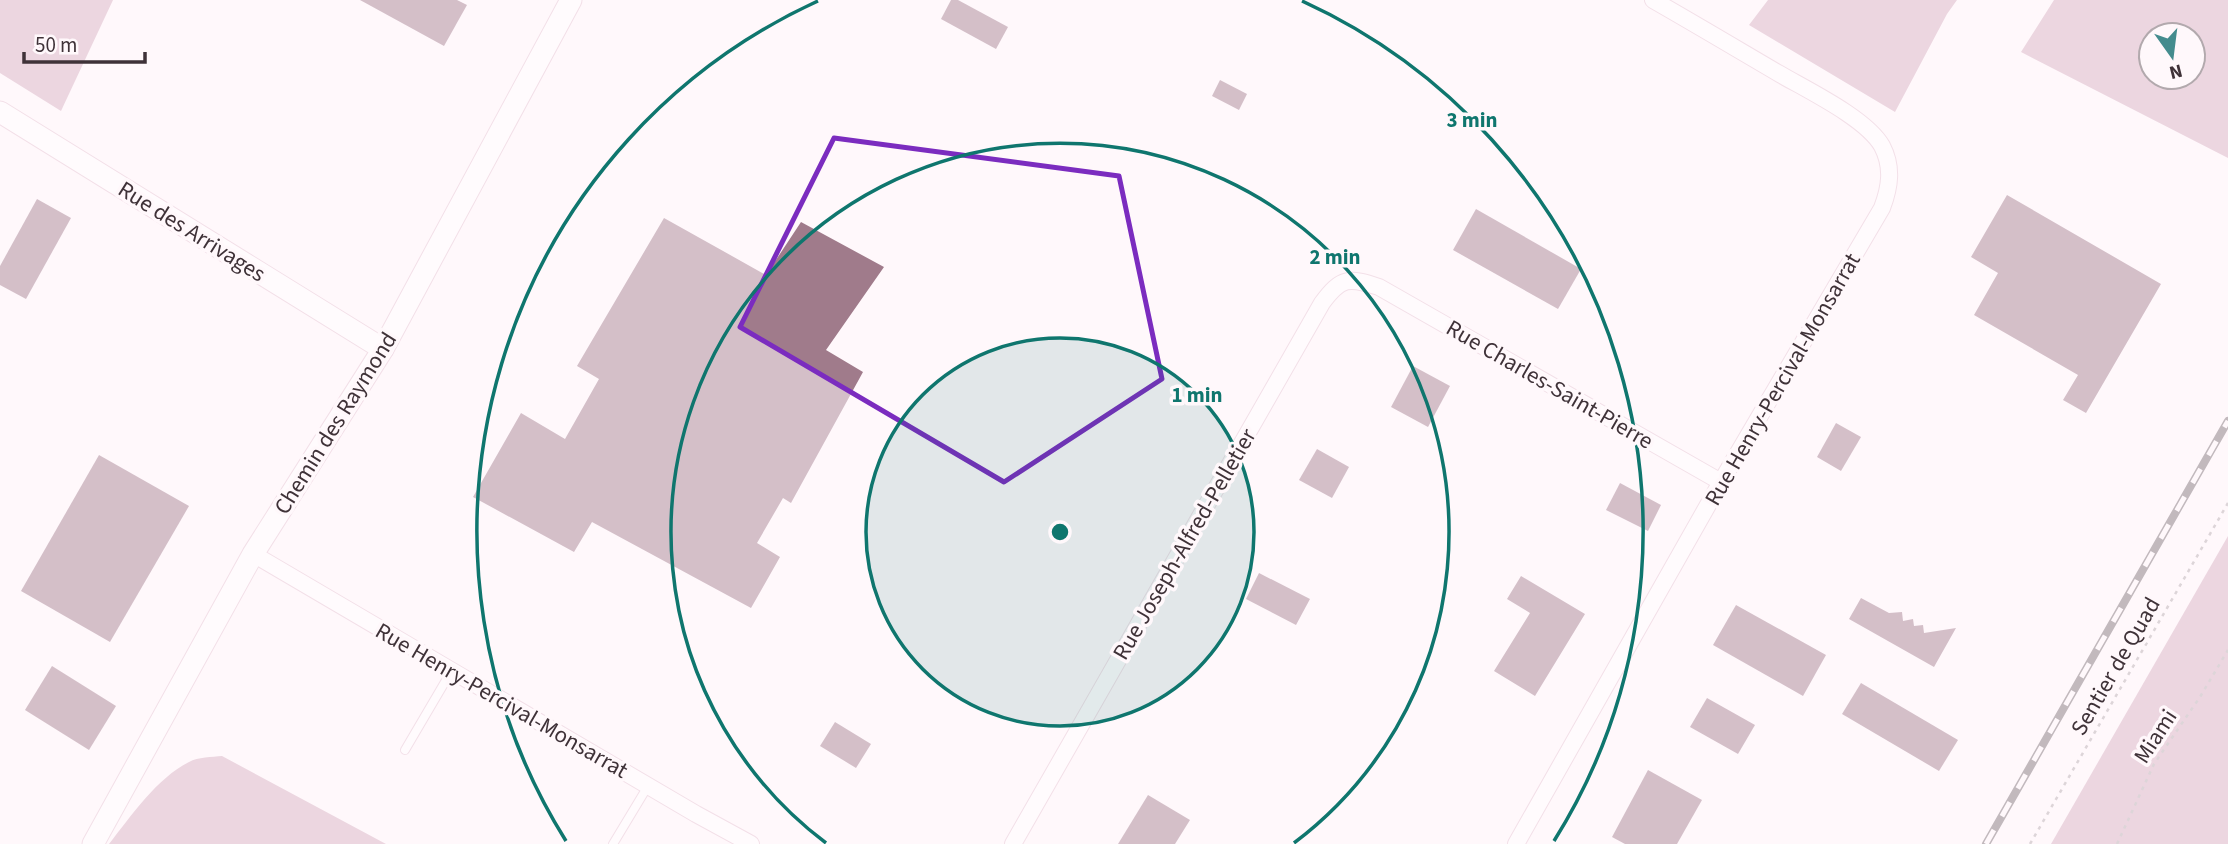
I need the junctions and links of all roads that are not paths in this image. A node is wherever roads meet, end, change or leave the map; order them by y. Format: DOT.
graph roads {
  1 [pos="571,0"];
  2 [pos="1653,0"];
  3 [pos="0,112"];
  4 [pos="1379,287"];
  5 [pos="383,349"];
  6 [pos="1721,482"];
  7 [pos="253,554"];
  8 [pos="452,670"];
  9 [pos="405,750"];
  10 [pos="648,786"];
  11 [pos="93,844"];
  12 [pos="613,844"];
  13 [pos="751,844"];
  14 [pos="1013,844"];
  15 [pos="1516,844"];
  1 -- 5 [label="street, Chemin des Raymond"];
  2 -- 6 [label="street, Rue Henry-Percival-Monsarrat"];
  3 -- 5 [label="street, Rue des Arrivages"];
  4 -- 6 [label="street, Rue Charles-Saint-Pierre"];
  4 -- 14 [label="street, Rue Joseph-Alfred-Pelletier"];
  5 -- 7 [label="street, Chemin des Raymond"];
  6 -- 15 [label="street, Rue Henry-Percival-Monsarrat"];
  7 -- 8 [label="street, Rue Henry-Percival-Monsarrat"];
  7 -- 11 [label="street, Chemin des Raymond"];
  8 -- 9 [label="lane"];
  8 -- 10 [label="street, Rue Henry-Percival-Monsarrat"];
  10 -- 12 [label="lane"];
  10 -- 13 [label="street, Rue Henry-Percival-Monsarrat"];
}
